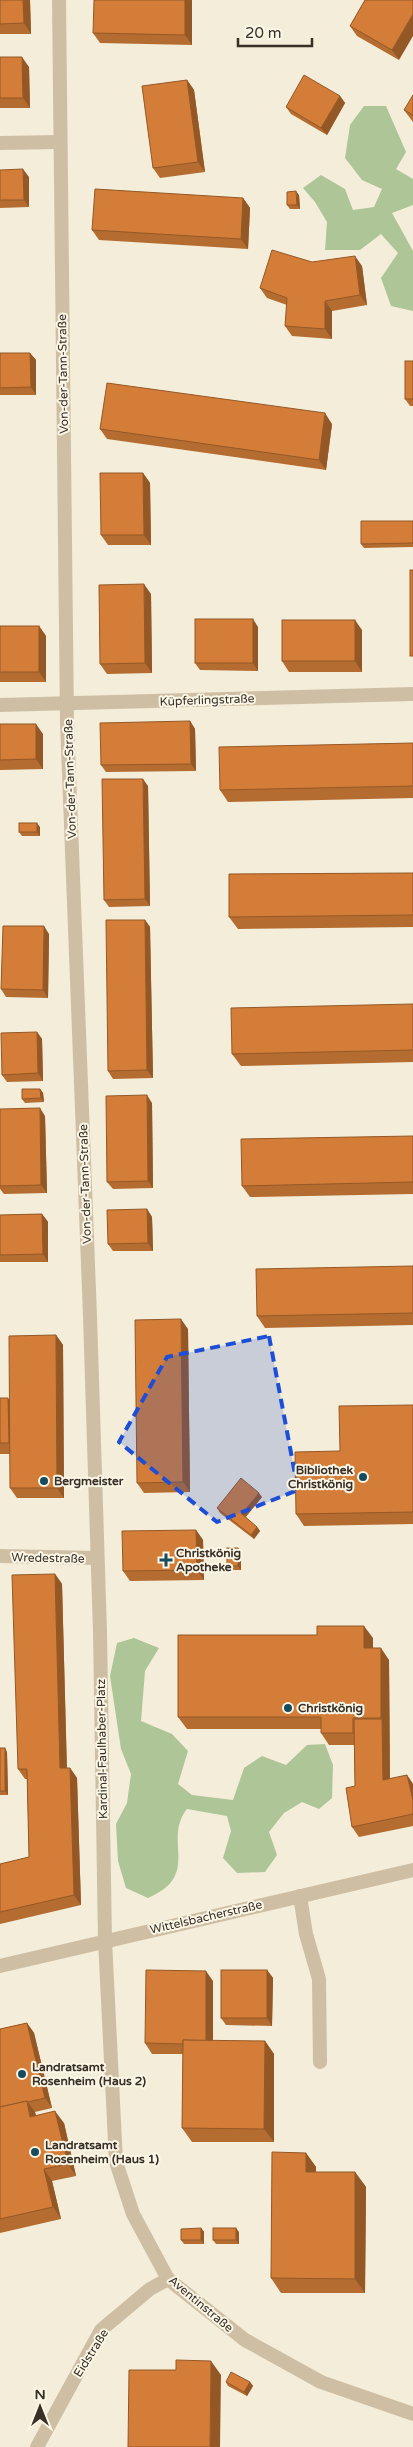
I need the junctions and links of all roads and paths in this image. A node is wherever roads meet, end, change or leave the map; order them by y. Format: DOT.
graph roads {
  1 [pos="59,0"];
  2 [pos="59,142"];
  3 [pos="0,143"];
  4 [pos="413,694"];
  5 [pos="67,704"];
  6 [pos="0,705"];
  7 [pos="0,1556"];
  8 [pos="97,1558"];
  9 [pos="413,1870"];
  10 [pos="300,1896"];
  11 [pos="105,1940"];
  12 [pos="0,1966"];
  13 [pos="320,2062"];
  14 [pos="168,2279"];
  15 [pos="413,2414"];
  16 [pos="37,2447"];
  1 -- 2 [label="street, Von-der-Tann-Straße"];
  2 -- 3 [label="street"];
  2 -- 5 [label="street, Von-der-Tann-Straße"];
  4 -- 5 [label="street, Küpferlingstraße"];
  5 -- 6 [label="street, Küpferlingstraße"];
  5 -- 8 [label="street, Von-der-Tann-Straße"];
  7 -- 8 [label="street, Wredestraße"];
  8 -- 11 [label="street, Kardinal-Faulhaber-Platz"];
  9 -- 10 [label="street, Wittelsbacherstraße"];
  10 -- 11 [label="street, Wittelsbacherstraße"];
  10 -- 13 [label="street"];
  11 -- 12 [label="street, Wittelsbacherstraße"];
  11 -- 14 [label="street, Aventinstraße"];
  14 -- 15 [label="street, Aventinstraße"];
  14 -- 16 [label="street, Eidstraße"];
}
